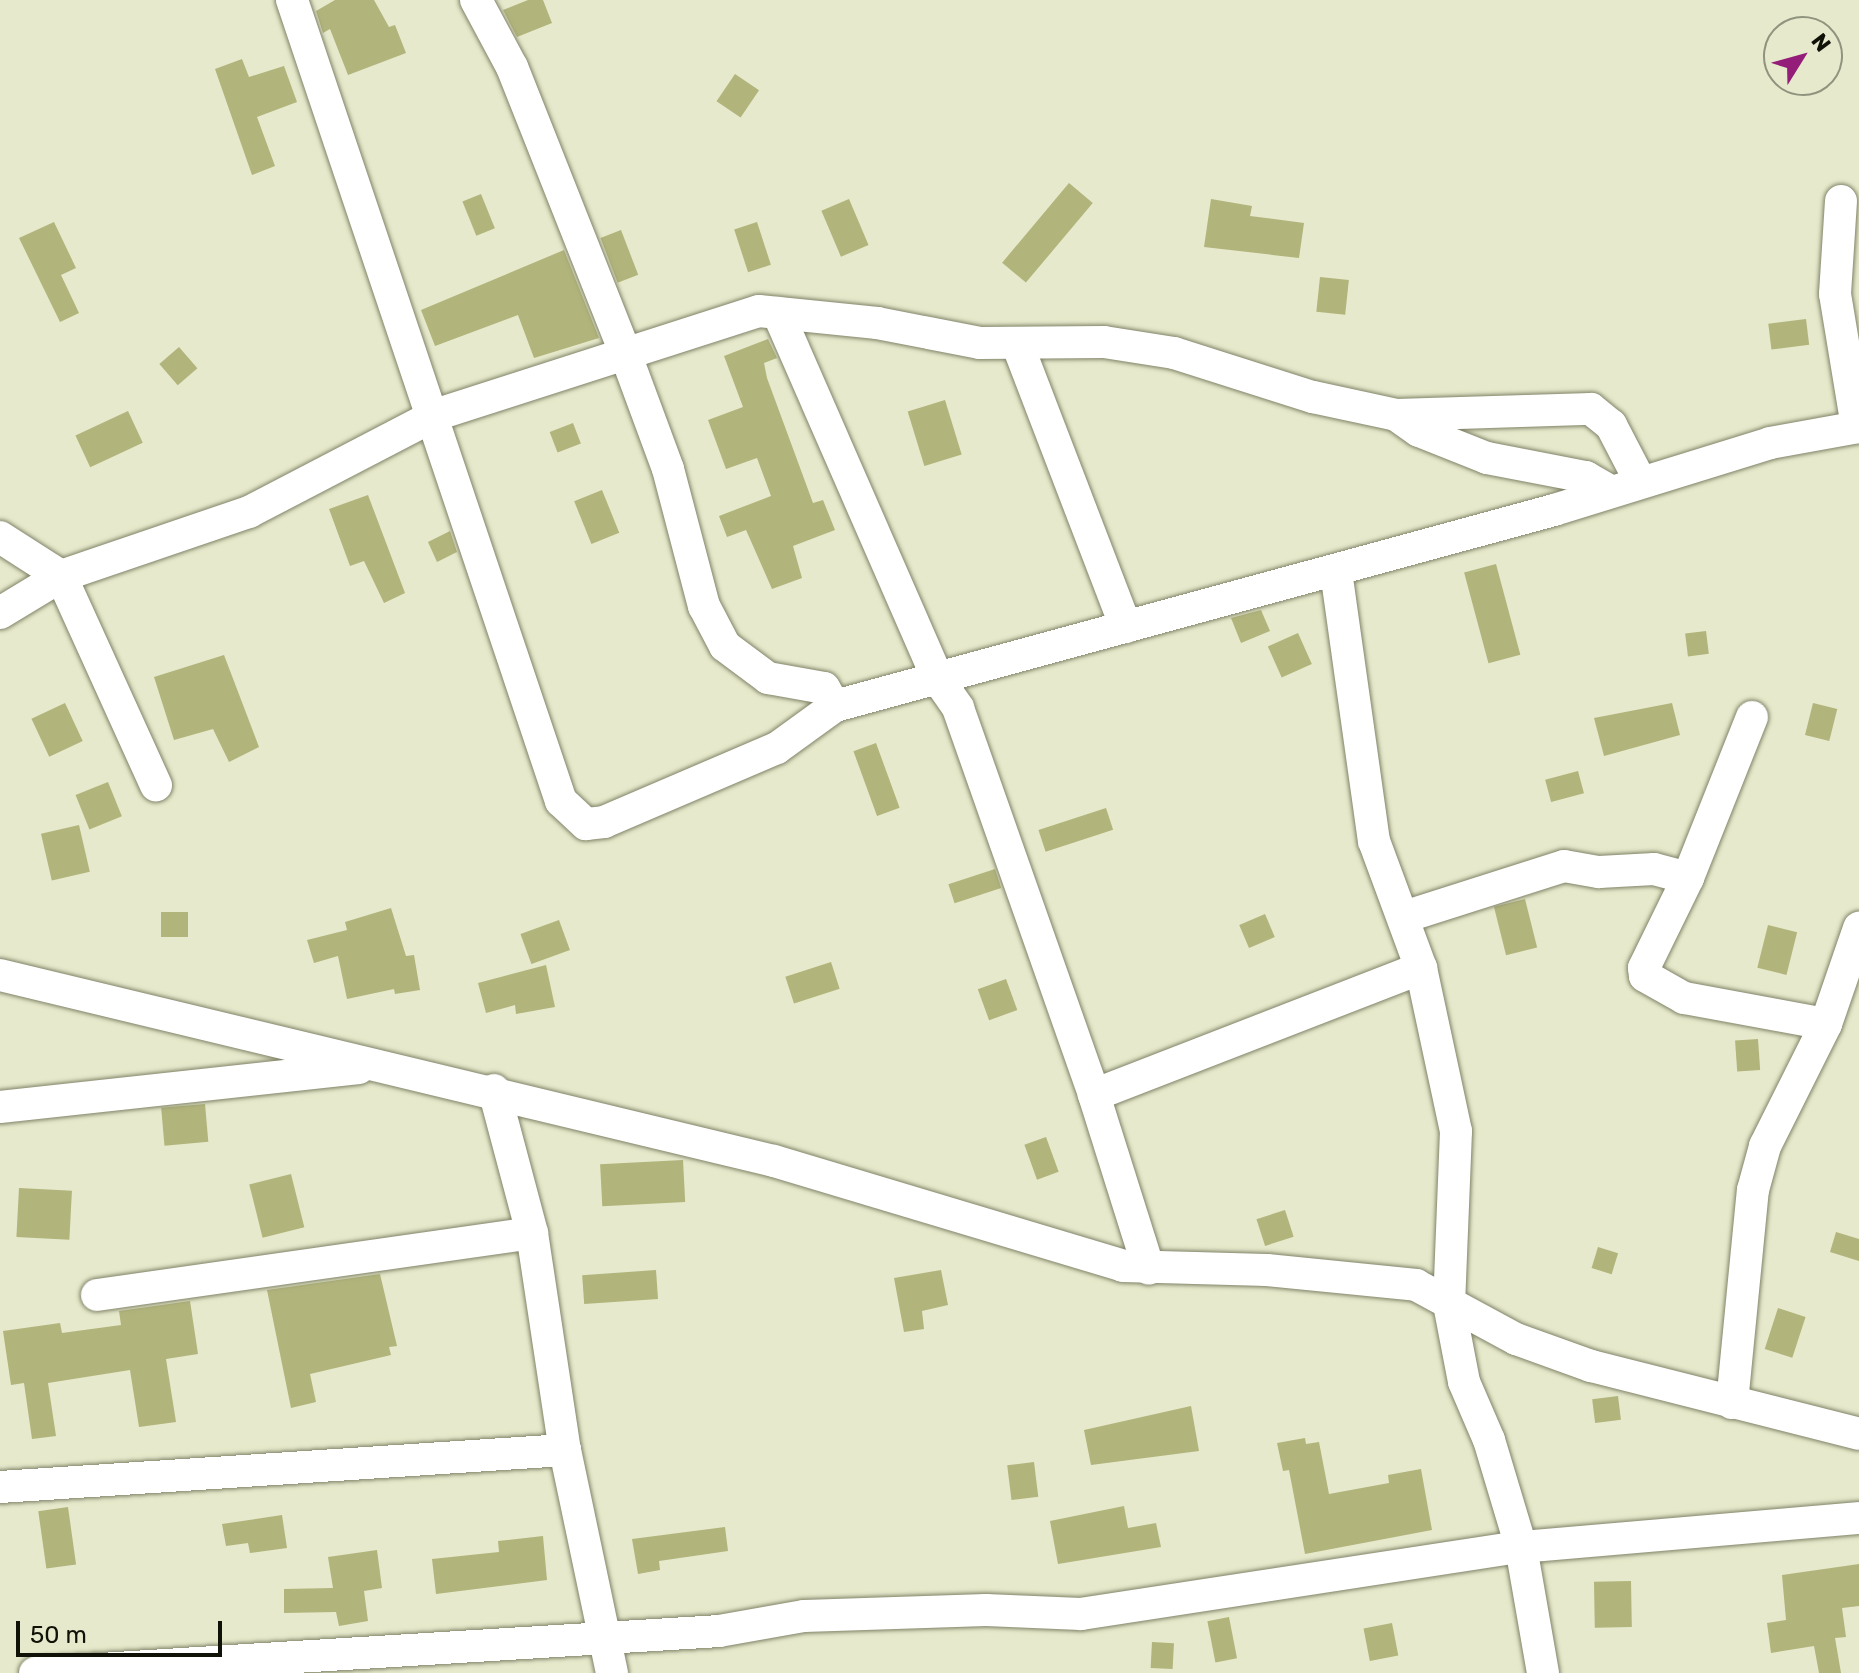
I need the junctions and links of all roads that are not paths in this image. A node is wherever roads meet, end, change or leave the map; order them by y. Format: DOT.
graph roads {
  1 [pos="292,0"];
  2 [pos="476,0"];
  3 [pos="1841,201"];
  4 [pos="778,313"];
  5 [pos="1018,346"];
  6 [pos="624,350"];
  7 [pos="435,415"];
  8 [pos="1396,415"];
  9 [pos="1858,427"];
  10 [pos="1640,481"];
  11 [pos="1610,491"];
  12 [pos="0,537"];
  13 [pos="1336,571"];
  14 [pos="61,576"];
  15 [pos="0,613"];
  16 [pos="1126,627"];
  17 [pos="938,679"];
  18 [pos="835,706"];
  19 [pos="1752,717"];
  20 [pos="156,785"];
  21 [pos="1688,878"];
  22 [pos="1404,917"];
  23 [pos="1859,928"];
  24 [pos="3,967"];
  25 [pos="1421,968"];
  26 [pos="1826,1024"];
  27 [pos="388,1065"];
  28 [pos="494,1090"];
  29 [pos="1094,1095"];
  30 [pos="0,1107"];
  31 [pos="532,1233"];
  32 [pos="1149,1269"];
  33 [pos="97,1295"];
  34 [pos="1449,1304"];
  35 [pos="1732,1403"];
  36 [pos="1859,1434"];
  37 [pos="565,1450"];
  38 [pos="0,1487"];
  39 [pos="1859,1518"];
  40 [pos="1521,1547"];
  41 [pos="603,1636"];
  42 [pos="35,1673"];
  43 [pos="612,1673"];
  44 [pos="1543,1673"];
  1 -- 7 [label="street"];
  2 -- 6 [label="street"];
  3 -- 9 [label="street"];
  4 -- 5 [label="street"];
  4 -- 6 [label="street"];
  4 -- 17 [label="street"];
  5 -- 8 [label="street"];
  5 -- 16 [label="street"];
  6 -- 7 [label="street"];
  6 -- 18 [label="street"];
  7 -- 14 [label="street"];
  7 -- 18 [label="street"];
  8 -- 10 [label="street"];
  8 -- 11 [label="street"];
  9 -- 10 [label="street"];
  10 -- 11 [label="street"];
  11 -- 13 [label="street"];
  12 -- 14 [label="street"];
  13 -- 16 [label="street"];
  13 -- 22 [label="street"];
  14 -- 15 [label="street"];
  14 -- 20 [label="street"];
  16 -- 17 [label="street"];
  17 -- 18 [label="street"];
  17 -- 29 [label="street"];
  19 -- 21 [label="street"];
  21 -- 22 [label="street"];
  21 -- 26 [label="street"];
  22 -- 25 [label="street"];
  23 -- 26 [label="street"];
  24 -- 27 [label="street"];
  25 -- 29 [label="street"];
  25 -- 34 [label="street"];
  26 -- 35 [label="street"];
  27 -- 28 [label="street"];
  27 -- 30 [label="street"];
  28 -- 31 [label="street"];
  28 -- 32 [label="street"];
  29 -- 32 [label="street"];
  31 -- 33 [label="street"];
  31 -- 37 [label="street"];
  32 -- 34 [label="street"];
  34 -- 35 [label="street"];
  34 -- 40 [label="street"];
  35 -- 36 [label="street"];
  37 -- 38 [label="street"];
  37 -- 41 [label="street"];
  39 -- 40 [label="street"];
  40 -- 41 [label="street"];
  40 -- 44 [label="street"];
  41 -- 42 [label="street"];
  41 -- 43 [label="street"];
}
